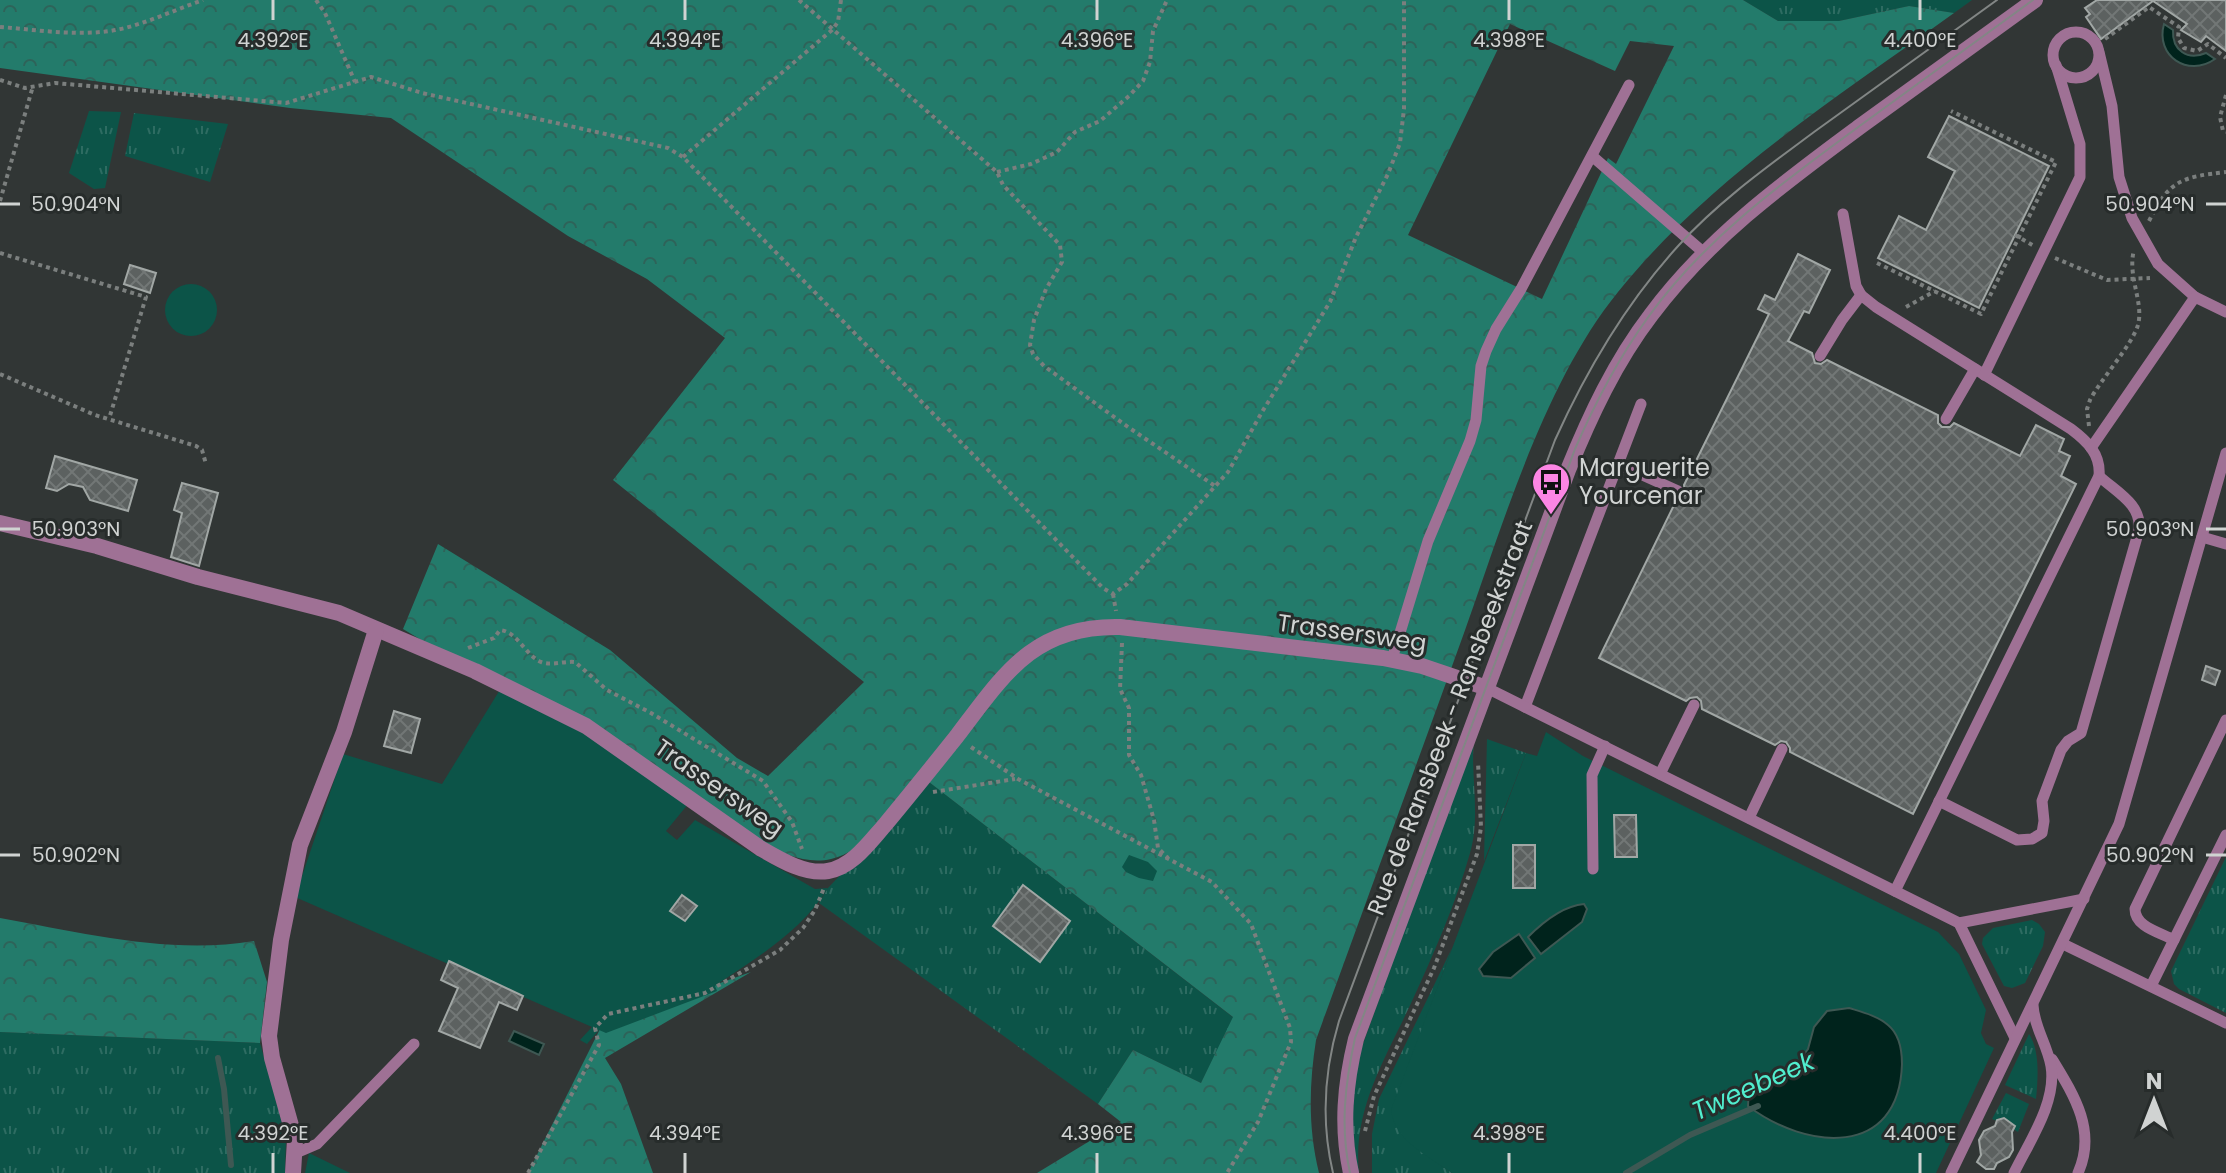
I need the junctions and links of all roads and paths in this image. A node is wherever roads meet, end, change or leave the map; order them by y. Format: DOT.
graph roads {
  1 [pos="203,0"];
  2 [pos="316,0"];
  3 [pos="799,0"];
  4 [pos="841,0"];
  5 [pos="1167,0"];
  6 [pos="1404,0"];
  7 [pos="2035,0"];
  8 [pos="0,27"];
  9 [pos="832,30"];
  10 [pos="2204,39"];
  11 [pos="2208,44"];
  12 [pos="2098,49"];
  13 [pos="2226,58"];
  14 [pos="2056,65"];
  15 [pos="0,80"];
  16 [pos="355,82"];
  17 [pos="1629,85"];
  18 [pos="33,86"];
  19 [pos="2226,95"];
  20 [pos="1951,111"];
  21 [pos="2226,132"];
  22 [pos="1592,156"];
  23 [pos="683,157"];
  24 [pos="997,172"];
  25 [pos="2226,172"];
  26 [pos="0,201"];
  27 [pos="1843,214"];
  28 [pos="2017,236"];
  29 [pos="2141,237"];
  30 [pos="1703,252"];
  31 [pos="2045,252"];
  32 [pos="0,253"];
  33 [pos="1877,263"];
  34 [pos="2170,277"];
  35 [pos="2133,279"];
  36 [pos="1935,291"];
  37 [pos="1861,295"];
  38 [pos="2195,297"];
  39 [pos="2226,312"];
  40 [pos="1889,316"];
  41 [pos="1820,356"];
  42 [pos="1980,372"];
  43 [pos="0,374"];
  44 [pos="1641,404"];
  45 [pos="109,419"];
  46 [pos="1946,419"];
  47 [pos="2091,448"];
  48 [pos="2226,453"];
  49 [pos="206,464"];
  50 [pos="1618,464"];
  51 [pos="2099,476"];
  52 [pos="1215,486"];
  53 [pos="1678,491"];
  54 [pos="0,523"];
  55 [pos="2202,537"];
  56 [pos="2226,544"];
  57 [pos="1120,627"];
  58 [pos="376,630"];
  59 [pos="432,652"];
  60 [pos="1392,659"];
  61 [pos="1487,688"];
  62 [pos="1694,705"];
  63 [pos="1525,707"];
  64 [pos="2226,720"];
  65 [pos="956,736"];
  66 [pos="1605,746"];
  67 [pos="1479,748"];
  68 [pos="1782,749"];
  69 [pos="1660,774"];
  70 [pos="1018,779"];
  71 [pos="909,796"];
  72 [pos="1939,801"];
  73 [pos="1749,818"];
  74 [pos="2226,835"];
  75 [pos="1173,862"];
  76 [pos="1593,869"];
  77 [pos="812,871"];
  78 [pos="1895,891"];
  79 [pos="2084,899"];
  80 [pos="1959,923"];
  81 [pos="2174,940"];
  82 [pos="2063,944"];
  83 [pos="2151,986"];
  84 [pos="2033,1003"];
  85 [pos="2226,1023"];
  86 [pos="2015,1038"];
  87 [pos="414,1044"];
  88 [pos="2045,1047"];
  89 [pos="1364,1142"];
  90 [pos="296,1153"];
  91 [pos="293,1173"];
  92 [pos="528,1173"];
  93 [pos="1227,1173"];
  94 [pos="1351,1173"];
  95 [pos="1951,1173"];
  96 [pos="2014,1173"];
  97 [pos="2078,1173"];
  1 -- 8 [label="path"];
  2 -- 16 [label="path"];
  3 -- 9 [label="path"];
  4 -- 9 [label="path"];
  5 -- 24 [label="path"];
  6 -- 52 [label="path"];
  7 -- 30 [label="street, Rue de Ransbeek - Ransbeekstraat"];
  9 -- 23 [label="path"];
  9 -- 24 [label="path"];
  10 -- 11 [label="path"];
  11 -- 12 [label="path"];
  11 -- 13 [label="path"];
  12 -- 14 [label="lane"];
  12 -- 14 [label="lane"];
  12 -- 29 [label="lane"];
  14 -- 31 [label="lane"];
  15 -- 18 [label="path"];
  16 -- 18 [label="path"];
  16 -- 23 [label="path"];
  17 -- 22 [label="lane"];
  18 -- 26 [label="path"];
  19 -- 21 [label="path"];
  20 -- 28 [label="path"];
  22 -- 30 [label="lane"];
  22 -- 60 [label="lane"];
  23 -- 52 [label="path"];
  24 -- 52 [label="path"];
  25 -- 29 [label="path"];
  27 -- 37 [label="lane"];
  28 -- 31 [label="path"];
  28 -- 36 [label="path"];
  29 -- 34 [label="lane"];
  29 -- 35 [label="path"];
  30 -- 61 [label="street, Rue de Ransbeek - Ransbeekstraat"];
  31 -- 35 [label="path"];
  31 -- 42 [label="lane"];
  32 -- 45 [label="path"];
  33 -- 36 [label="path"];
  34 -- 35 [label="path"];
  34 -- 38 [label="lane"];
  35 -- 47 [label="path"];
  36 -- 40 [label="path"];
  37 -- 40 [label="lane"];
  37 -- 41 [label="lane"];
  38 -- 39 [label="lane"];
  38 -- 47 [label="lane"];
  40 -- 42 [label="lane"];
  42 -- 46 [label="lane"];
  42 -- 47 [label="lane"];
  43 -- 45 [label="path"];
  44 -- 50 [label="lane"];
  45 -- 49 [label="path"];
  47 -- 51 [label="lane"];
  48 -- 55 [label="lane"];
  50 -- 53 [label="lane"];
  50 -- 63 [label="lane"];
  51 -- 72 [label="lane"];
  51 -- 72 [label="lane"];
  54 -- 58 [label="street, Trassersweg"];
  55 -- 56 [label="lane"];
  55 -- 79 [label="lane"];
  57 -- 60 [label="street, Trassersweg"];
  57 -- 65 [label="street, Trassersweg"];
  57 -- 75 [label="path"];
  58 -- 59 [label="street, Trassersweg"];
  58 -- 90 [label="street"];
  59 -- 77 [label="street, Trassersweg"];
  59 -- 77 [label="path"];
  60 -- 61 [label="street, Trassersweg"];
  61 -- 63 [label="lane"];
  61 -- 94 [label="street, Rue de Ransbeek - Ransbeekstraat"];
  62 -- 69 [label="lane"];
  63 -- 66 [label="lane"];
  64 -- 81 [label="lane"];
  65 -- 70 [label="path"];
  65 -- 71 [label="street, Trassersweg"];
  66 -- 69 [label="lane"];
  66 -- 76 [label="lane"];
  67 -- 89 [label="path"];
  68 -- 73 [label="lane"];
  69 -- 73 [label="lane"];
  70 -- 71 [label="path"];
  70 -- 75 [label="path"];
  71 -- 77 [label="street, Trassersweg"];
  72 -- 78 [label="lane"];
  73 -- 78 [label="lane"];
  74 -- 81 [label="lane"];
  75 -- 93 [label="path"];
  77 -- 92 [label="path"];
  78 -- 80 [label="lane"];
  79 -- 80 [label="lane"];
  79 -- 82 [label="lane"];
  80 -- 86 [label="lane"];
  81 -- 83 [label="lane"];
  82 -- 83 [label="lane"];
  82 -- 84 [label="lane"];
  83 -- 85 [label="lane"];
  84 -- 86 [label="lane"];
  84 -- 88 [label="lane"];
  86 -- 95 [label="lane"];
  87 -- 90 [label="lane"];
  88 -- 96 [label="lane"];
  88 -- 97 [label="lane"];
  90 -- 91 [label="street"];
}
